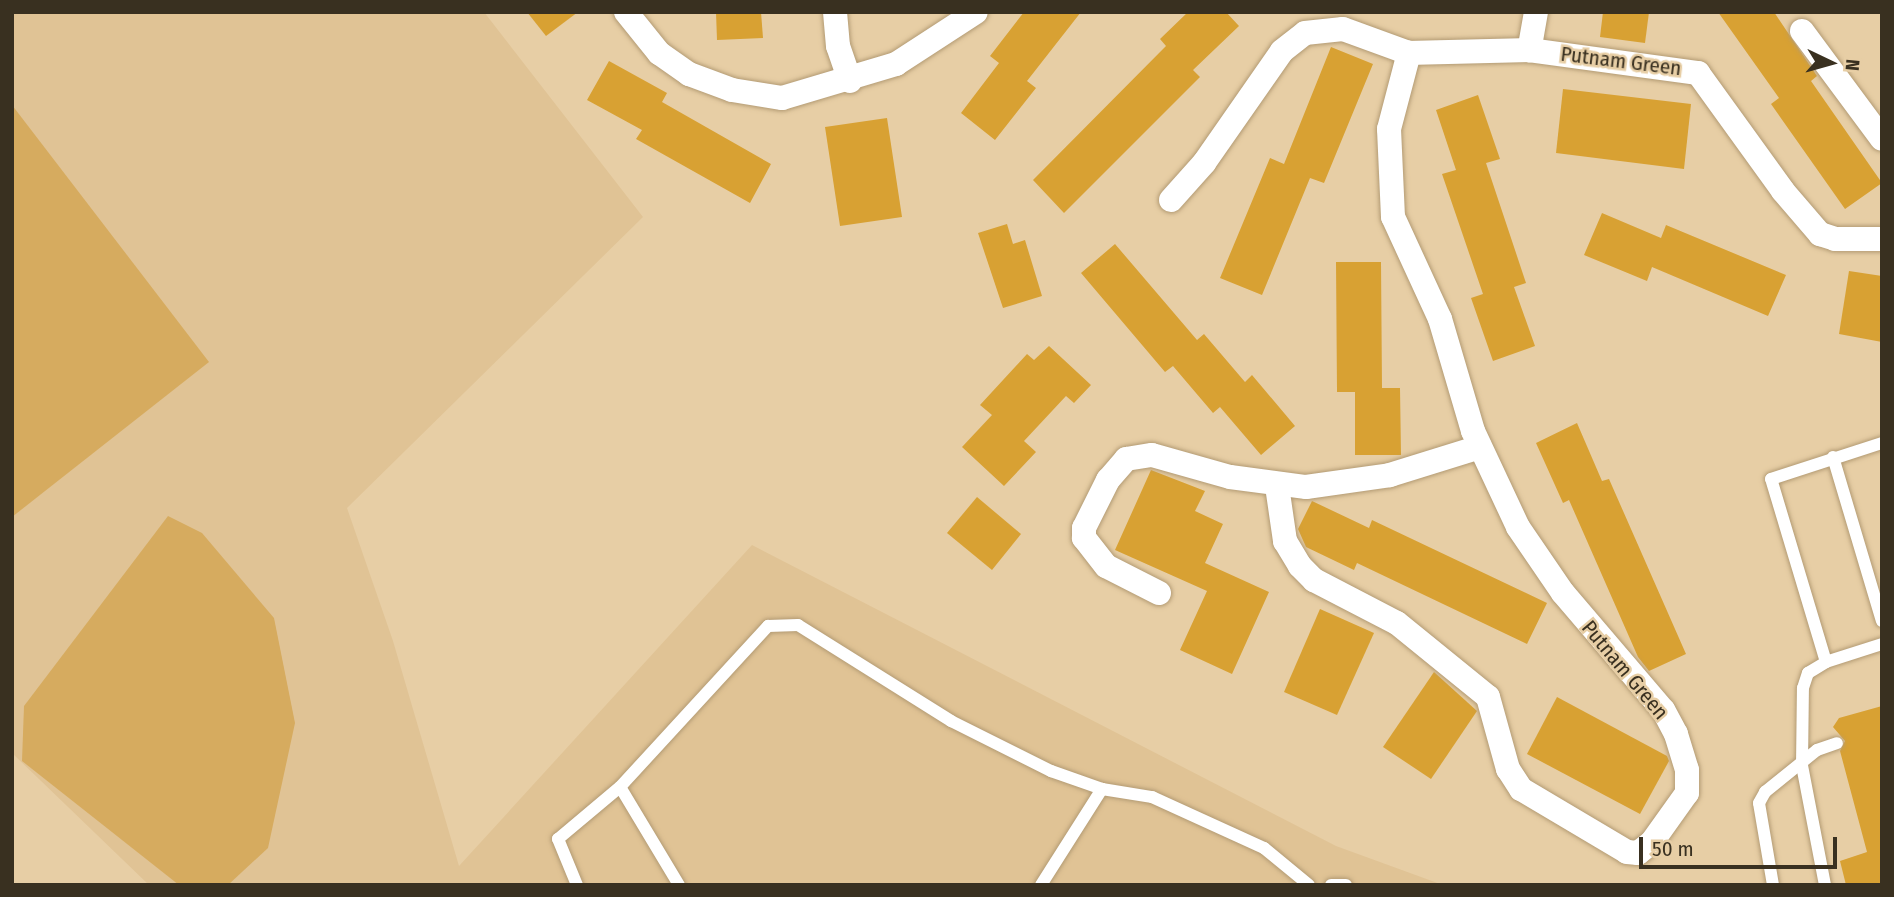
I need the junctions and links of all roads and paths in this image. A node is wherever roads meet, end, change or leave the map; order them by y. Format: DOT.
graph roads {
  1 [pos="626,12"];
  2 [pos="835,12"];
  3 [pos="976,12"];
  4 [pos="1536,12"];
  5 [pos="1802,31"];
  6 [pos="1529,51"];
  7 [pos="1409,53"];
  8 [pos="850,81"];
  9 [pos="1882,139"];
  10 [pos="1171,200"];
  11 [pos="1882,239"];
  12 [pos="1882,443"];
  13 [pos="1480,447"];
  14 [pos="1833,457"];
  15 [pos="1277,486"];
  16 [pos="1159,593"];
  17 [pos="1882,621"];
  18 [pos="1882,644"];
  19 [pos="1826,662"];
  20 [pos="1837,743"];
  21 [pos="1801,765"];
  22 [pos="620,787"];
  23 [pos="1102,789"];
  24 [pos="577,885"];
  25 [pos="679,885"];
  26 [pos="1041,885"];
  27 [pos="1309,885"];
  28 [pos="1331,885"];
  29 [pos="1346,885"];
  30 [pos="1773,885"];
  31 [pos="1825,885"];
  1 -- 8 [label="street"];
  2 -- 8 [label="street"];
  3 -- 8 [label="street"];
  4 -- 6 [label="street, Putnam Green"];
  5 -- 9 [label="street"];
  6 -- 7 [label="street, Putnam Green"];
  6 -- 11 [label="street, Putnam Green"];
  7 -- 10 [label="street, Putnam Green"];
  7 -- 13 [label="street, Putnam Green"];
  12 -- 14 [label="lane"];
  13 -- 15 [label="street"];
  13 -- 15 [label="street, Putnam Green"];
  14 -- 17 [label="lane"];
  14 -- 19 [label="lane"];
  15 -- 16 [label="street"];
  18 -- 19 [label="lane"];
  19 -- 21 [label="lane"];
  20 -- 21 [label="lane"];
  21 -- 30 [label="lane"];
  21 -- 31 [label="lane"];
  22 -- 23 [label="lane"];
  22 -- 24 [label="lane"];
  22 -- 25 [label="lane"];
  23 -- 26 [label="lane"];
  23 -- 27 [label="lane"];
  28 -- 29 [label="lane"];
}
